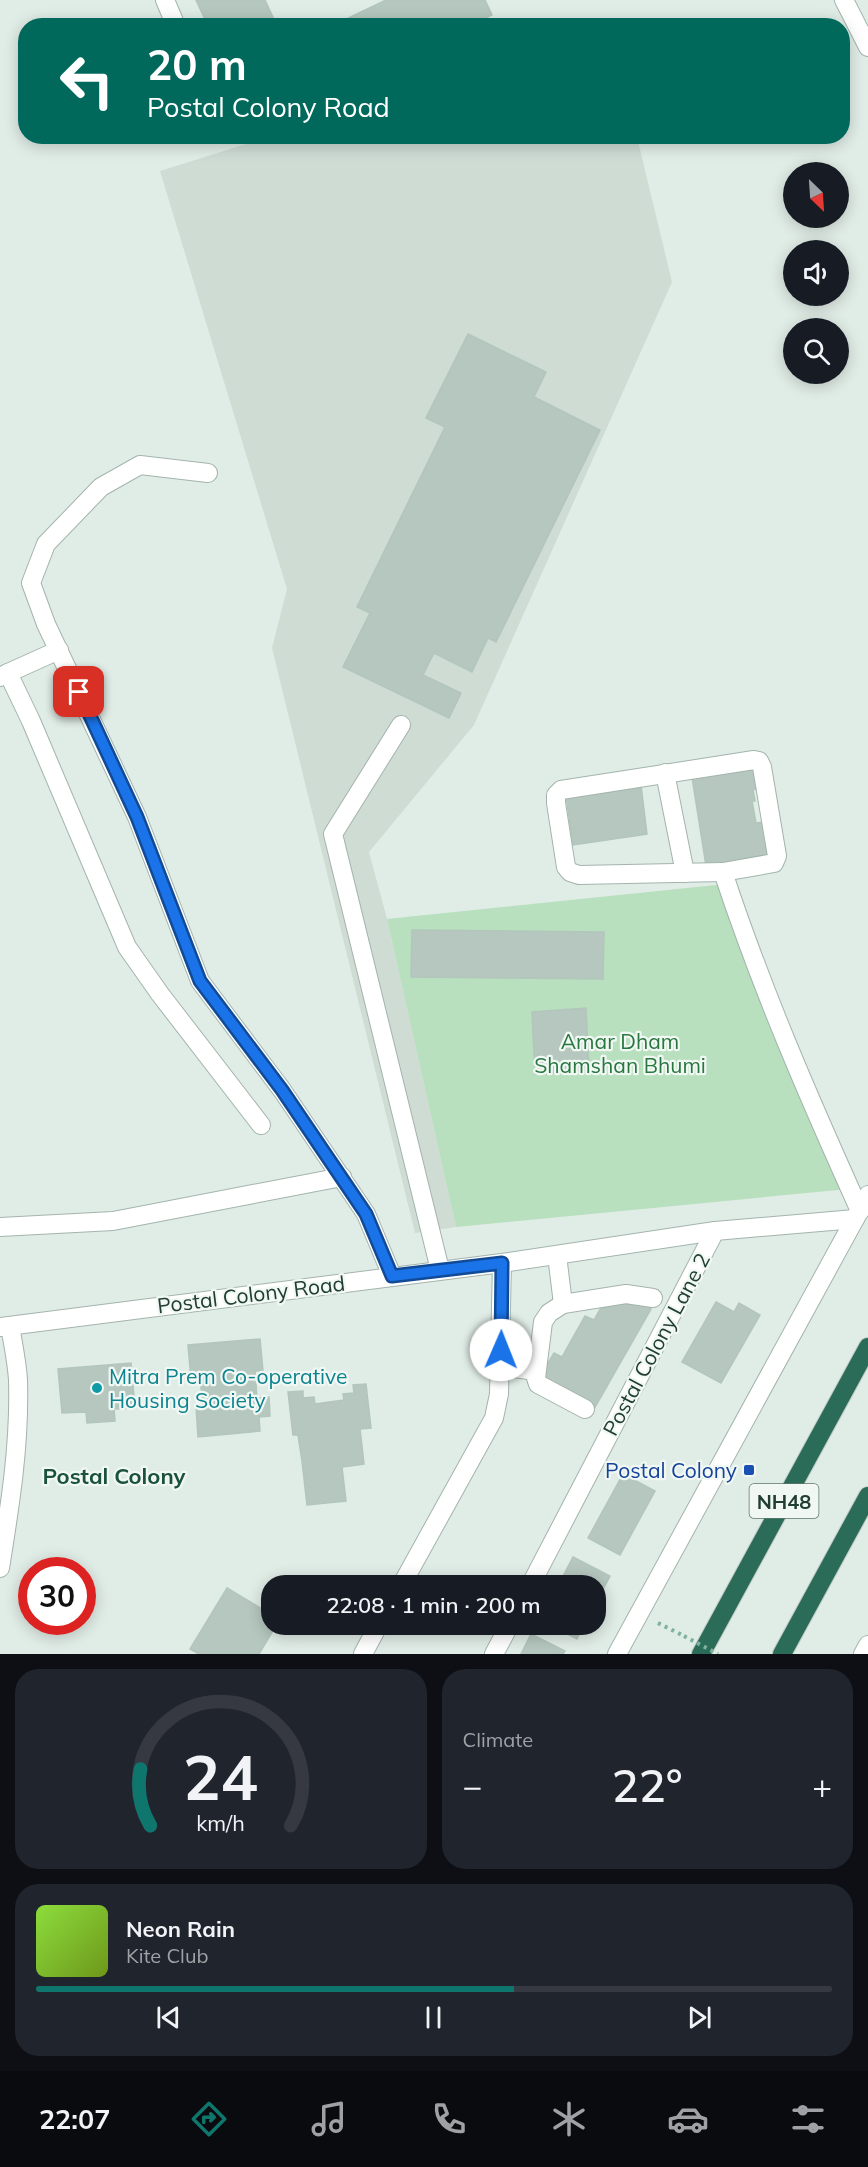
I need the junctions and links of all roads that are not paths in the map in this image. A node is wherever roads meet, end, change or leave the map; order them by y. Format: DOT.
graph roads {
  1 [pos="165,0"];
  2 [pos="844,0"];
  3 [pos="173,18"];
  4 [pos="868,47"];
  5 [pos="208,473"];
  6 [pos="59,650"];
  7 [pos="4,675"];
  8 [pos="401,725"];
  9 [pos="665,773"];
  10 [pos="723,872"];
  11 [pos="685,873"];
  12 [pos="261,1125"];
  13 [pos="342,1178"];
  14 [pos="861,1208"];
  15 [pos="0,1227"];
  16 [pos="715,1231"];
  17 [pos="557,1255"];
  18 [pos="502,1263"];
  19 [pos="440,1270"];
  20 [pos="392,1276"];
  21 [pos="653,1298"];
  22 [pos="563,1304"];
  23 [pos="5,1326"];
  24 [pos="868,1347"];
  25 [pos="500,1366"];
  26 [pos="536,1371"];
  27 [pos="585,1409"];
  28 [pos="7,1482"];
  29 [pos="868,1496"];
  30 [pos="0,1568"];
  31 [pos="407,1575"];
  32 [pos="536,1575"];
  33 [pos="373,1635"];
  34 [pos="504,1635"];
  35 [pos="868,1645"];
  36 [pos="363,1654"];
  37 [pos="494,1654"];
  38 [pos="617,1654"];
  39 [pos="701,1654"];
  40 [pos="782,1654"];
  41 [pos="863,1654"];
  1 -- 3 [label="street"];
  2 -- 4 [label="street"];
  5 -- 6 [label="street"];
  6 -- 7 [label="street"];
  6 -- 13 [label="street"];
  7 -- 12 [label="street"];
  8 -- 19 [label="street"];
  9 -- 10 [label="street"];
  9 -- 11 [label="street"];
  9 -- 11 [label="street"];
  10 -- 11 [label="street"];
  10 -- 14 [label="street"];
  13 -- 15 [label="street"];
  13 -- 20 [label="street"];
  14 -- 16 [label="street, Postal Colony Road"];
  14 -- 38 [label="street"];
  16 -- 17 [label="street, Postal Colony Road"];
  16 -- 32 [label="street, Postal Colony Lane 2"];
  17 -- 18 [label="street, Postal Colony Road"];
  17 -- 22 [label="street"];
  18 -- 19 [label="street, Postal Colony Road"];
  18 -- 25 [label="street"];
  19 -- 20 [label="street, Postal Colony Road"];
  20 -- 23 [label="street, Postal Colony Road"];
  21 -- 22 [label="street"];
  22 -- 26 [label="street"];
  23 -- 28 [label="street"];
  24 -- 39 [label="highway, NH48"];
  25 -- 26 [label="street"];
  25 -- 31 [label="street"];
  26 -- 27 [label="street"];
  28 -- 30 [label="street"];
  29 -- 40 [label="highway"];
  33 -- 36 [label="street"];
  34 -- 37 [label="street"];
  35 -- 41 [label="street"];
}
